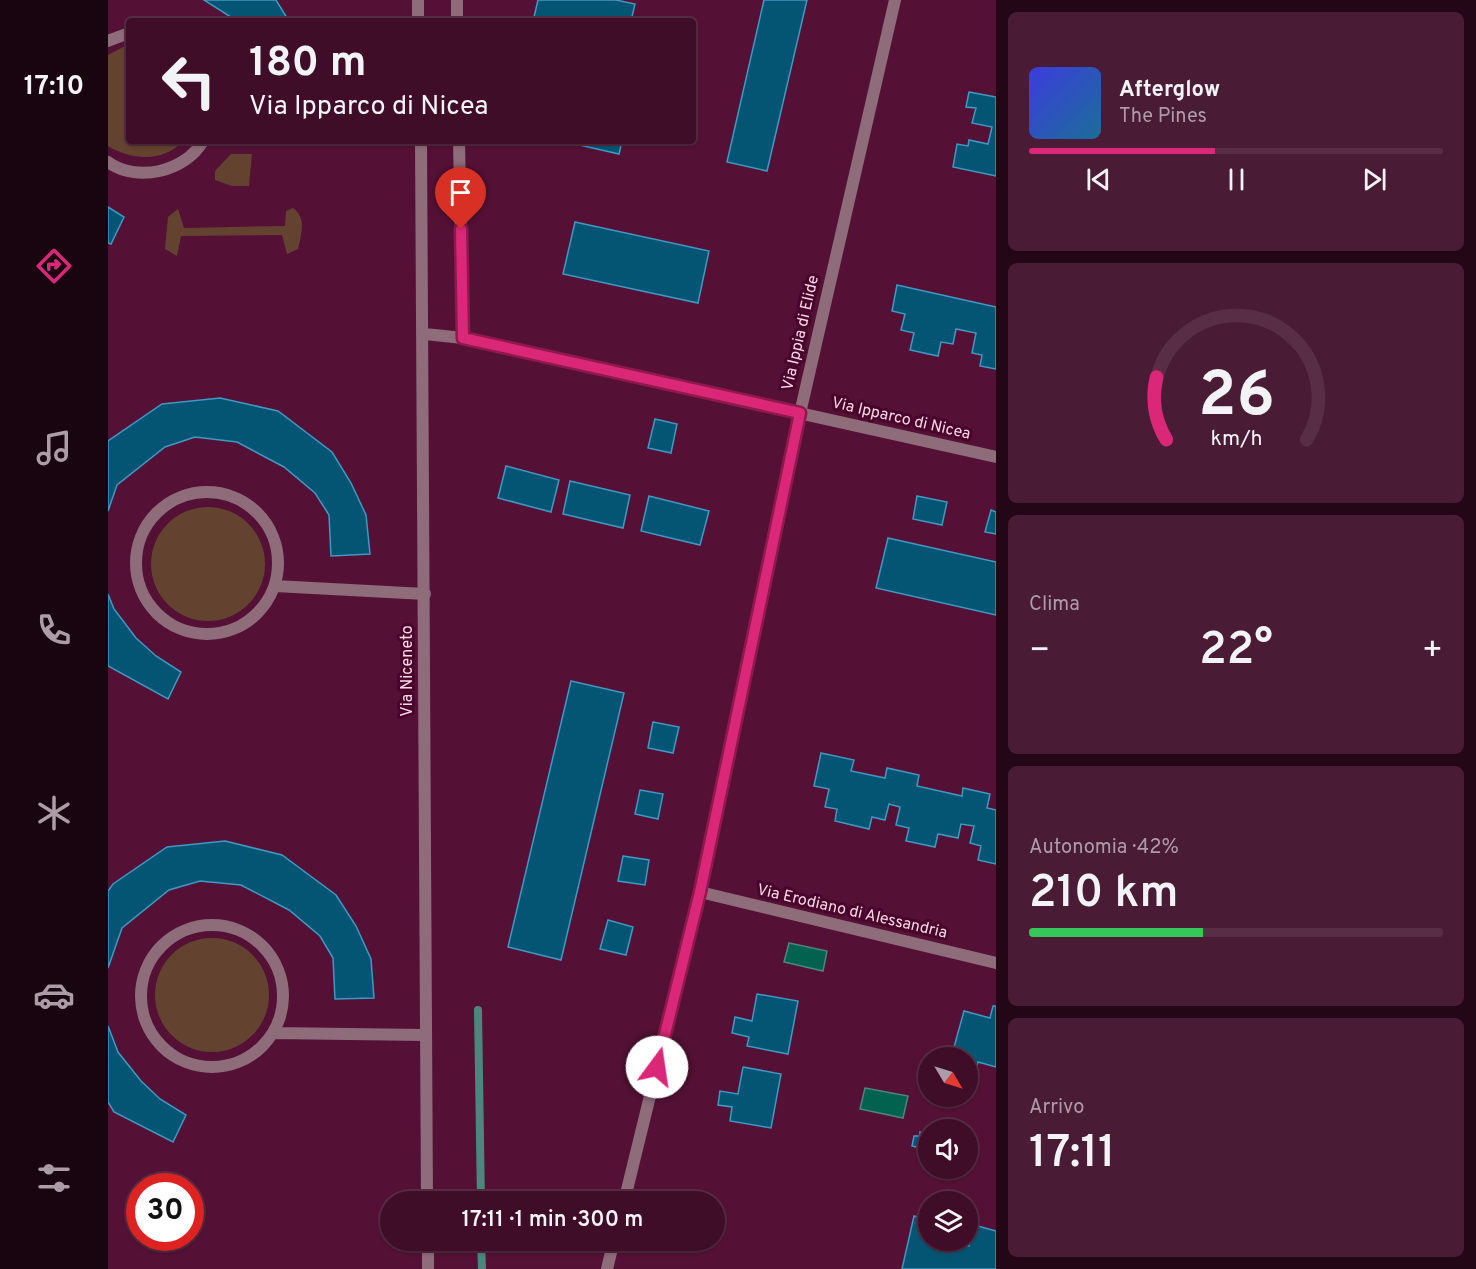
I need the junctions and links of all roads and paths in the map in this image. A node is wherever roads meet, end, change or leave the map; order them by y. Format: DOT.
graph roads {
  1 [pos="418,0"];
  2 [pos="457,0"];
  3 [pos="895,0"];
  4 [pos="418,18"];
  5 [pos="457,18"];
  6 [pos="126,34"];
  7 [pos="108,41"];
  8 [pos="200,144"];
  9 [pos="422,144"];
  10 [pos="459,144"];
  11 [pos="108,162"];
  12 [pos="424,334"];
  13 [pos="463,338"];
  14 [pos="800,413"];
  15 [pos="996,458"];
  16 [pos="275,586"];
  17 [pos="425,594"];
  18 [pos="700,892"];
  19 [pos="996,963"];
  20 [pos="273,1033"];
  21 [pos="424,1035"];
  22 [pos="427,1191"];
  23 [pos="627,1191"];
  24 [pos="428,1251"];
  25 [pos="611,1251"];
  26 [pos="428,1269"];
  27 [pos="607,1269"];
  1 -- 4 [label="street"];
  2 -- 5 [label="street"];
  3 -- 14 [label="street, Via Ippia di Elide"];
  6 -- 7 [label="street"];
  8 -- 11 [label="street"];
  9 -- 12 [label="street, Via Niceneto"];
  10 -- 13 [label="street"];
  12 -- 13 [label="street, Via Ipparco di Nicea"];
  12 -- 17 [label="street, Via Niceneto"];
  13 -- 14 [label="street, Via Ipparco di Nicea"];
  14 -- 15 [label="street, Via Ipparco di Nicea"];
  14 -- 18 [label="street, Via Ippia di Elide"];
  16 -- 16 [label="street"];
  16 -- 17 [label="street"];
  17 -- 21 [label="street, Via Niceneto"];
  18 -- 19 [label="street, Via Erodiano di Alessandria"];
  18 -- 23 [label="street, Via Ippia di Elide"];
  20 -- 20 [label="street"];
  20 -- 21 [label="street"];
  21 -- 22 [label="street, Via Niceneto"];
  24 -- 26 [label="street"];
  25 -- 27 [label="street"];
}
